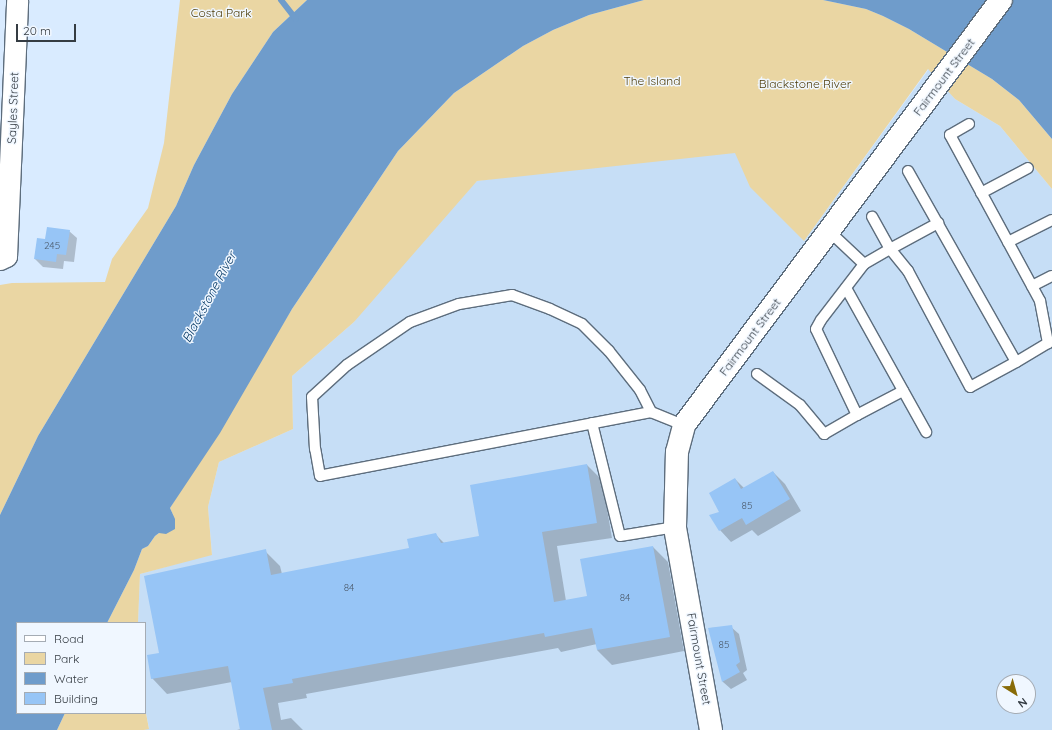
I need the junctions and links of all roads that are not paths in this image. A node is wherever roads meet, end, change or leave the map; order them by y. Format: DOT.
graph roads {
  1 [pos="17,0"];
  2 [pos="1001,0"];
  3 [pos="969,124"];
  4 [pos="1028,168"];
  5 [pos="908,170"];
  6 [pos="981,193"];
  7 [pos="872,217"];
  8 [pos="1052,220"];
  9 [pos="938,222"];
  10 [pos="829,231"];
  11 [pos="1008,242"];
  12 [pos="890,250"];
  13 [pos="0,259"];
  14 [pos="864,264"];
  15 [pos="1052,276"];
  16 [pos="1032,286"];
  17 [pos="846,288"];
  18 [pos="1016,362"];
  19 [pos="757,374"];
  20 [pos="903,391"];
  21 [pos="651,412"];
  22 [pos="857,415"];
  23 [pos="592,423"];
  24 [pos="684,425"];
  25 [pos="926,432"];
  26 [pos="675,527"];
  27 [pos="711,730"];
  1 -- 13 [label="street, Sayles Street"];
  2 -- 10 [label="street, Fairmount Street"];
  3 -- 6 [label="lane"];
  4 -- 6 [label="lane"];
  5 -- 9 [label="lane"];
  6 -- 11 [label="lane"];
  7 -- 12 [label="lane"];
  8 -- 11 [label="lane"];
  9 -- 12 [label="lane"];
  9 -- 18 [label="lane"];
  10 -- 14 [label="lane"];
  10 -- 24 [label="street, Fairmount Street"];
  11 -- 16 [label="lane"];
  12 -- 14 [label="lane"];
  12 -- 18 [label="lane"];
  14 -- 17 [label="lane"];
  15 -- 16 [label="lane"];
  16 -- 18 [label="lane"];
  17 -- 20 [label="lane"];
  17 -- 22 [label="lane"];
  19 -- 22 [label="lane"];
  20 -- 22 [label="lane"];
  20 -- 25 [label="lane"];
  21 -- 23 [label="lane"];
  21 -- 23 [label="lane"];
  21 -- 24 [label="lane"];
  23 -- 26 [label="lane"];
  24 -- 26 [label="street, Fairmount Street"];
  26 -- 27 [label="street, Fairmount Street"];
}
